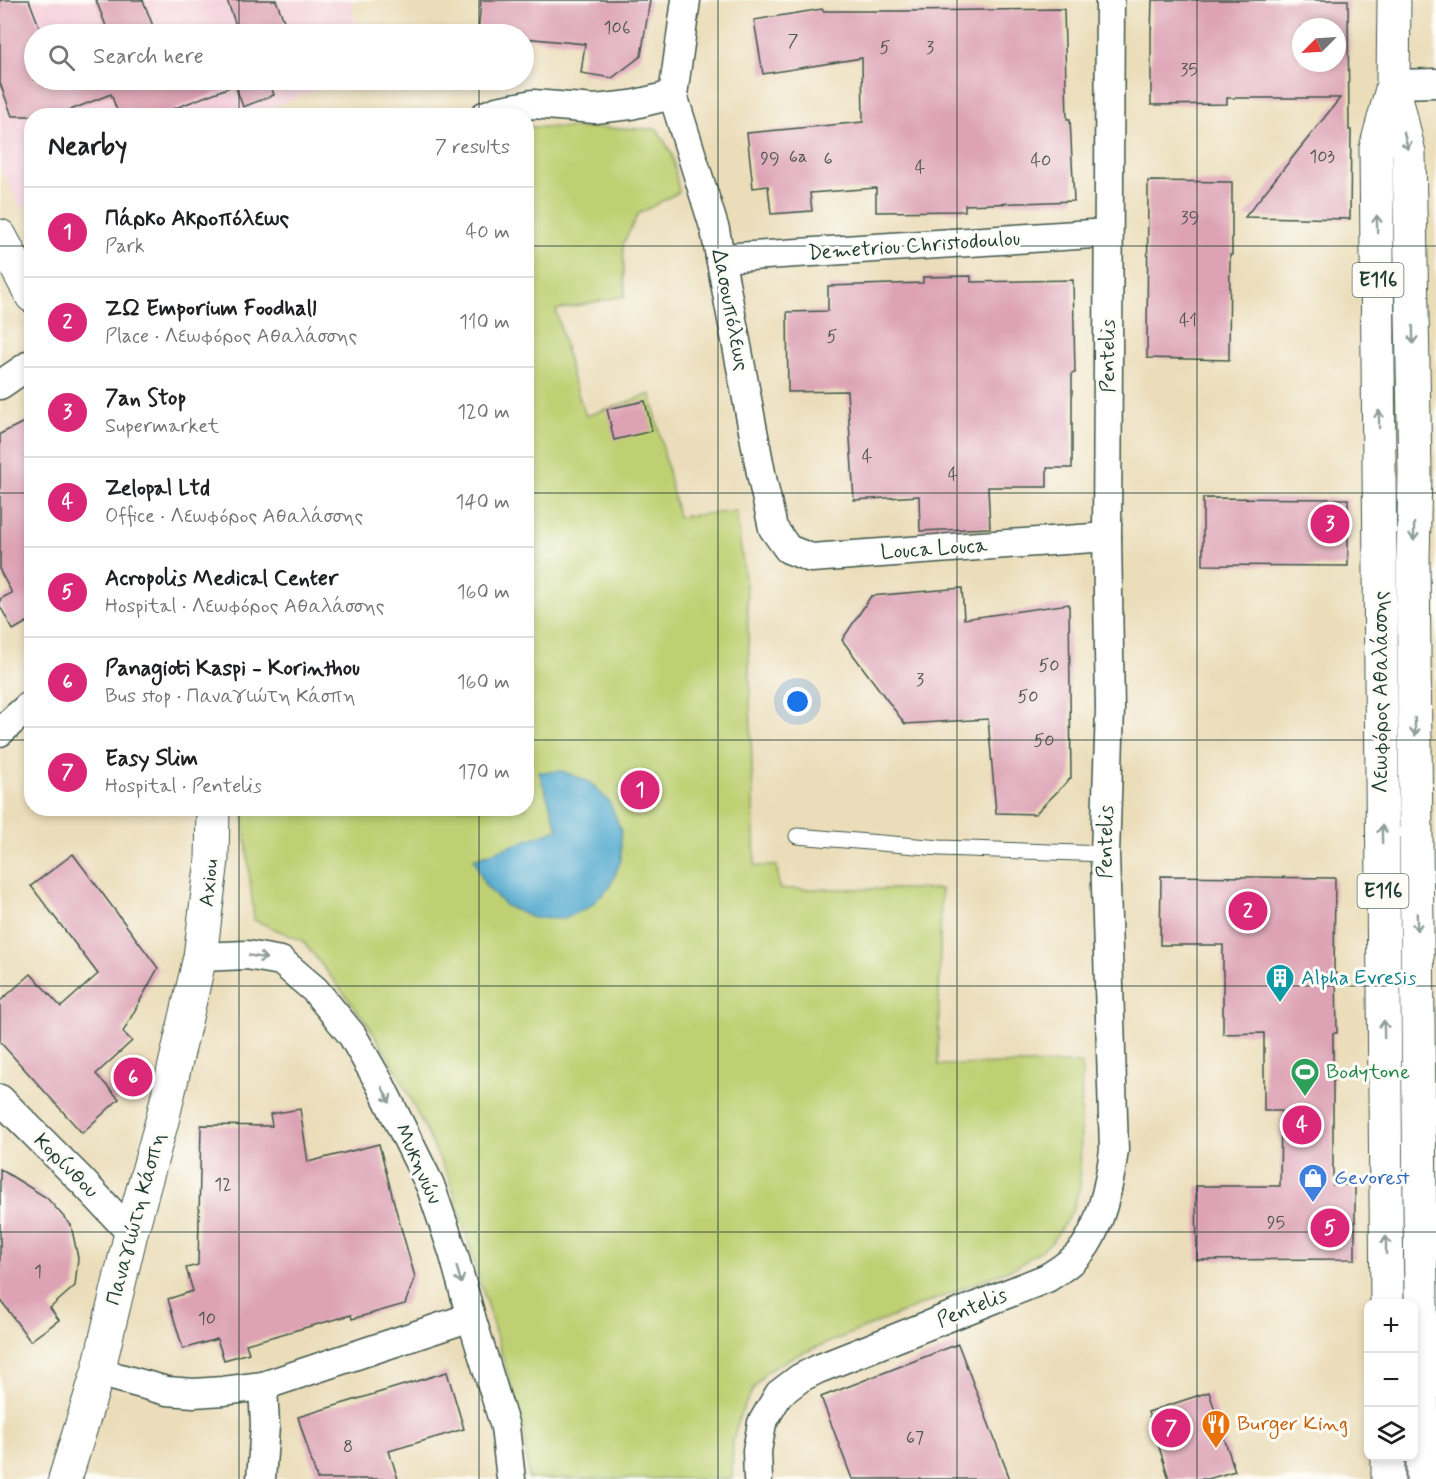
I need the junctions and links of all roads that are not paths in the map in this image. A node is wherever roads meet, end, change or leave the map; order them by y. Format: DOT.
graph roads {
  1 [pos="686,0"];
  2 [pos="1110,0"];
  3 [pos="1394,0"];
  4 [pos="1436,83"];
  5 [pos="1393,84"];
  6 [pos="673,94"];
  7 [pos="512,108"];
  8 [pos="1108,233"];
  9 [pos="0,236"];
  10 [pos="720,258"];
  11 [pos="24,281"];
  12 [pos="24,368"];
  13 [pos="0,385"];
  14 [pos="773,528"];
  15 [pos="1107,537"];
  16 [pos="24,710"];
  17 [pos="0,732"];
  18 [pos="213,816"];
  19 [pos="797,836"];
  20 [pos="1105,854"];
  21 [pos="200,957"];
  22 [pos="0,1099"];
  23 [pos="131,1233"];
  24 [pos="1387,1299"];
  25 [pos="471,1317"];
  26 [pos="98,1372"];
  27 [pos="264,1386"];
  28 [pos="1388,1461"];
  29 [pos="65,1479"];
  30 [pos="261,1479"];
  31 [pos="511,1479"];
  32 [pos="758,1479"];
  33 [pos="1388,1479"];
  34 [pos="1423,1479"];
  1 -- 6 [label="street, Δασουπόλεως"];
  2 -- 8 [label="street, Pentelis"];
  3 -- 5 [label="main road, Λεωφόρος Αθαλάσσης / E116"];
  4 -- 5 [label="street"];
  24 -- 5 [label="main road, Λεωφόρος Αθαλάσσης / E116, one-way"];
  5 -- 34 [label="main road, Λεωφόρος Αθαλάσσης / E116, one-way"];
  6 -- 7 [label="street"];
  6 -- 10 [label="street, Δασουπόλεως"];
  8 -- 10 [label="street, Demetriou Christodoulou"];
  8 -- 15 [label="street, Pentelis"];
  9 -- 11 [label="main road"];
  10 -- 14 [label="street, Δασουπόλεως"];
  12 -- 13 [label="street"];
  14 -- 15 [label="street, Louca Louca"];
  15 -- 20 [label="street, Pentelis"];
  16 -- 17 [label="street"];
  18 -- 21 [label="main road, Axiou"];
  19 -- 20 [label="lane"];
  20 -- 32 [label="street, Pentelis"];
  21 -- 23 [label="main road, Παναγιώτη Κάσπη"];
  21 -- 25 [label="street, Μυκηνών, one-way"];
  22 -- 23 [label="street, Κορίνθου"];
  23 -- 26 [label="main road, Παναγιώτη Κάσπη"];
  25 -- 27 [label="street"];
  25 -- 31 [label="street, Μυκηνών"];
  26 -- 27 [label="street"];
  26 -- 29 [label="main road, Παναγιώτη Κάσπη"];
  27 -- 30 [label="street"];
  28 -- 33 [label="main road"];
}
